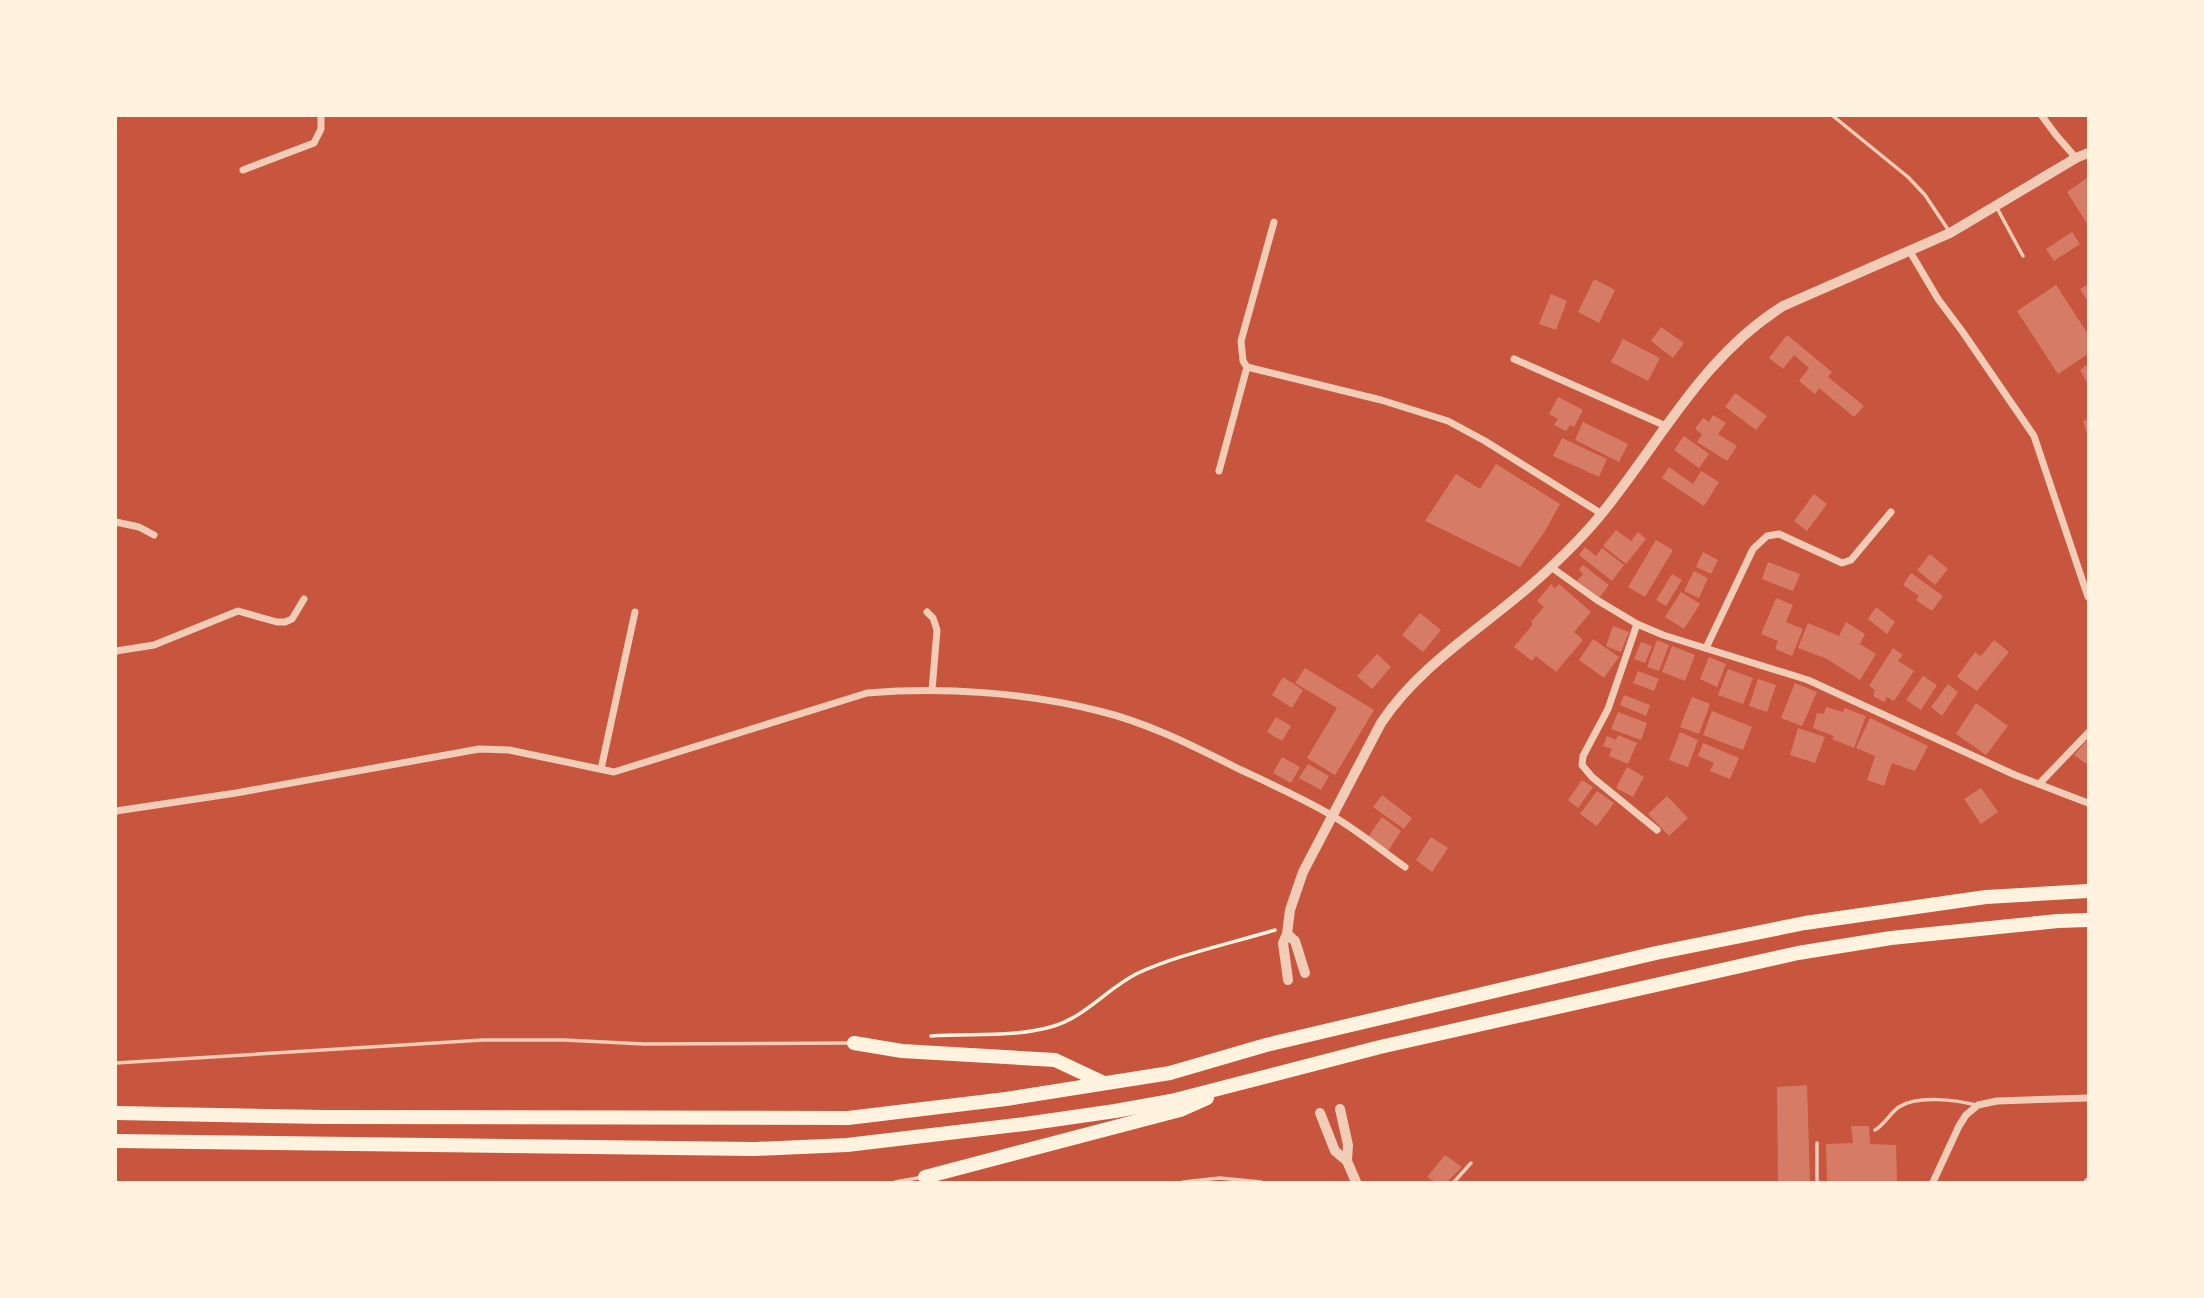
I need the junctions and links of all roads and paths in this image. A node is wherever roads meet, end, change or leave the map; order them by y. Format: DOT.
graph roads {
  1 [pos="321,116"];
  2 [pos="1833,116"];
  3 [pos="2042,116"];
  4 [pos="2088,153"];
  5 [pos="2076,158"];
  6 [pos="243,170"];
  7 [pos="1996,206"];
  8 [pos="1274,222"];
  9 [pos="1950,233"];
  10 [pos="1909,250"];
  11 [pos="2023,256"];
  12 [pos="1514,359"];
  13 [pos="1247,366"];
  14 [pos="1666,426"];
  15 [pos="1219,471"];
  16 [pos="1891,512"];
  17 [pos="1602,514"];
  18 [pos="116,522"];
  19 [pos="154,535"];
  20 [pos="1551,567"];
  21 [pos="2088,597"];
  22 [pos="304,599"];
  23 [pos="635,612"];
  24 [pos="926,612"];
  25 [pos="1637,624"];
  26 [pos="1706,648"];
  27 [pos="116,651"];
  28 [pos="932,690"];
  29 [pos="2088,733"];
  30 [pos="601,769"];
  31 [pos="2039,784"];
  32 [pos="2088,803"];
  33 [pos="116,811"];
  34 [pos="1332,816"];
  35 [pos="1657,830"];
  36 [pos="1405,867"];
  37 [pos="2088,891"];
  38 [pos="2088,920"];
  39 [pos="1287,930"];
  40 [pos="1305,974"];
  41 [pos="1288,979"];
  42 [pos="919,1036"];
  43 [pos="854,1043"];
  44 [pos="116,1063"];
  45 [pos="1244,1082"];
  46 [pos="1104,1083"];
  47 [pos="2088,1098"];
  48 [pos="1978,1105"];
  49 [pos="1340,1109"];
  50 [pos="116,1113"];
  51 [pos="1320,1113"];
  52 [pos="1875,1130"];
  53 [pos="116,1141"];
  54 [pos="1817,1143"];
  55 [pos="1348,1161"];
  56 [pos="1471,1163"];
  57 [pos="920,1180"];
  58 [pos="895,1182"];
  59 [pos="1183,1182"];
  60 [pos="1261,1182"];
  61 [pos="1356,1182"];
  62 [pos="1454,1182"];
  63 [pos="1817,1182"];
  64 [pos="1933,1182"];
  1 -- 6 [label="street"];
  2 -- 9 [label="lane"];
  3 -- 5 [label="street"];
  4 -- 5 [label="street"];
  5 -- 7 [label="street"];
  7 -- 9 [label="street"];
  7 -- 11 [label="lane"];
  8 -- 13 [label="street"];
  9 -- 10 [label="street"];
  10 -- 14 [label="street"];
  10 -- 21 [label="street"];
  12 -- 14 [label="street"];
  13 -- 15 [label="street"];
  13 -- 17 [label="street"];
  14 -- 17 [label="street"];
  16 -- 26 [label="street"];
  17 -- 20 [label="street"];
  18 -- 19 [label="street"];
  20 -- 25 [label="street"];
  20 -- 34 [label="street"];
  22 -- 27 [label="street"];
  23 -- 30 [label="street"];
  24 -- 28 [label="street"];
  25 -- 26 [label="street"];
  25 -- 35 [label="street"];
  26 -- 31 [label="street"];
  28 -- 30 [label="street"];
  28 -- 34 [label="street"];
  29 -- 31 [label="street"];
  30 -- 33 [label="street"];
  31 -- 32 [label="street"];
  34 -- 36 [label="street"];
  34 -- 39 [label="street"];
  37 -- 46 [label="highway"];
  38 -- 45 [label="highway"];
  39 -- 40 [label="street"];
  39 -- 41 [label="street"];
  39 -- 42 [label="path"];
  43 -- 44 [label="lane"];
  43 -- 46 [label="highway"];
  45 -- 53 [label="highway"];
  45 -- 57 [label="highway"];
  46 -- 50 [label="highway"];
  47 -- 48 [label="street"];
  48 -- 52 [label="lane"];
  48 -- 64 [label="street"];
  49 -- 55 [label="street"];
  51 -- 55 [label="street"];
  54 -- 63 [label="lane"];
  55 -- 61 [label="street"];
  56 -- 62 [label="lane"];
  57 -- 58 [label="lane"];
  59 -- 60 [label="lane"];
}
